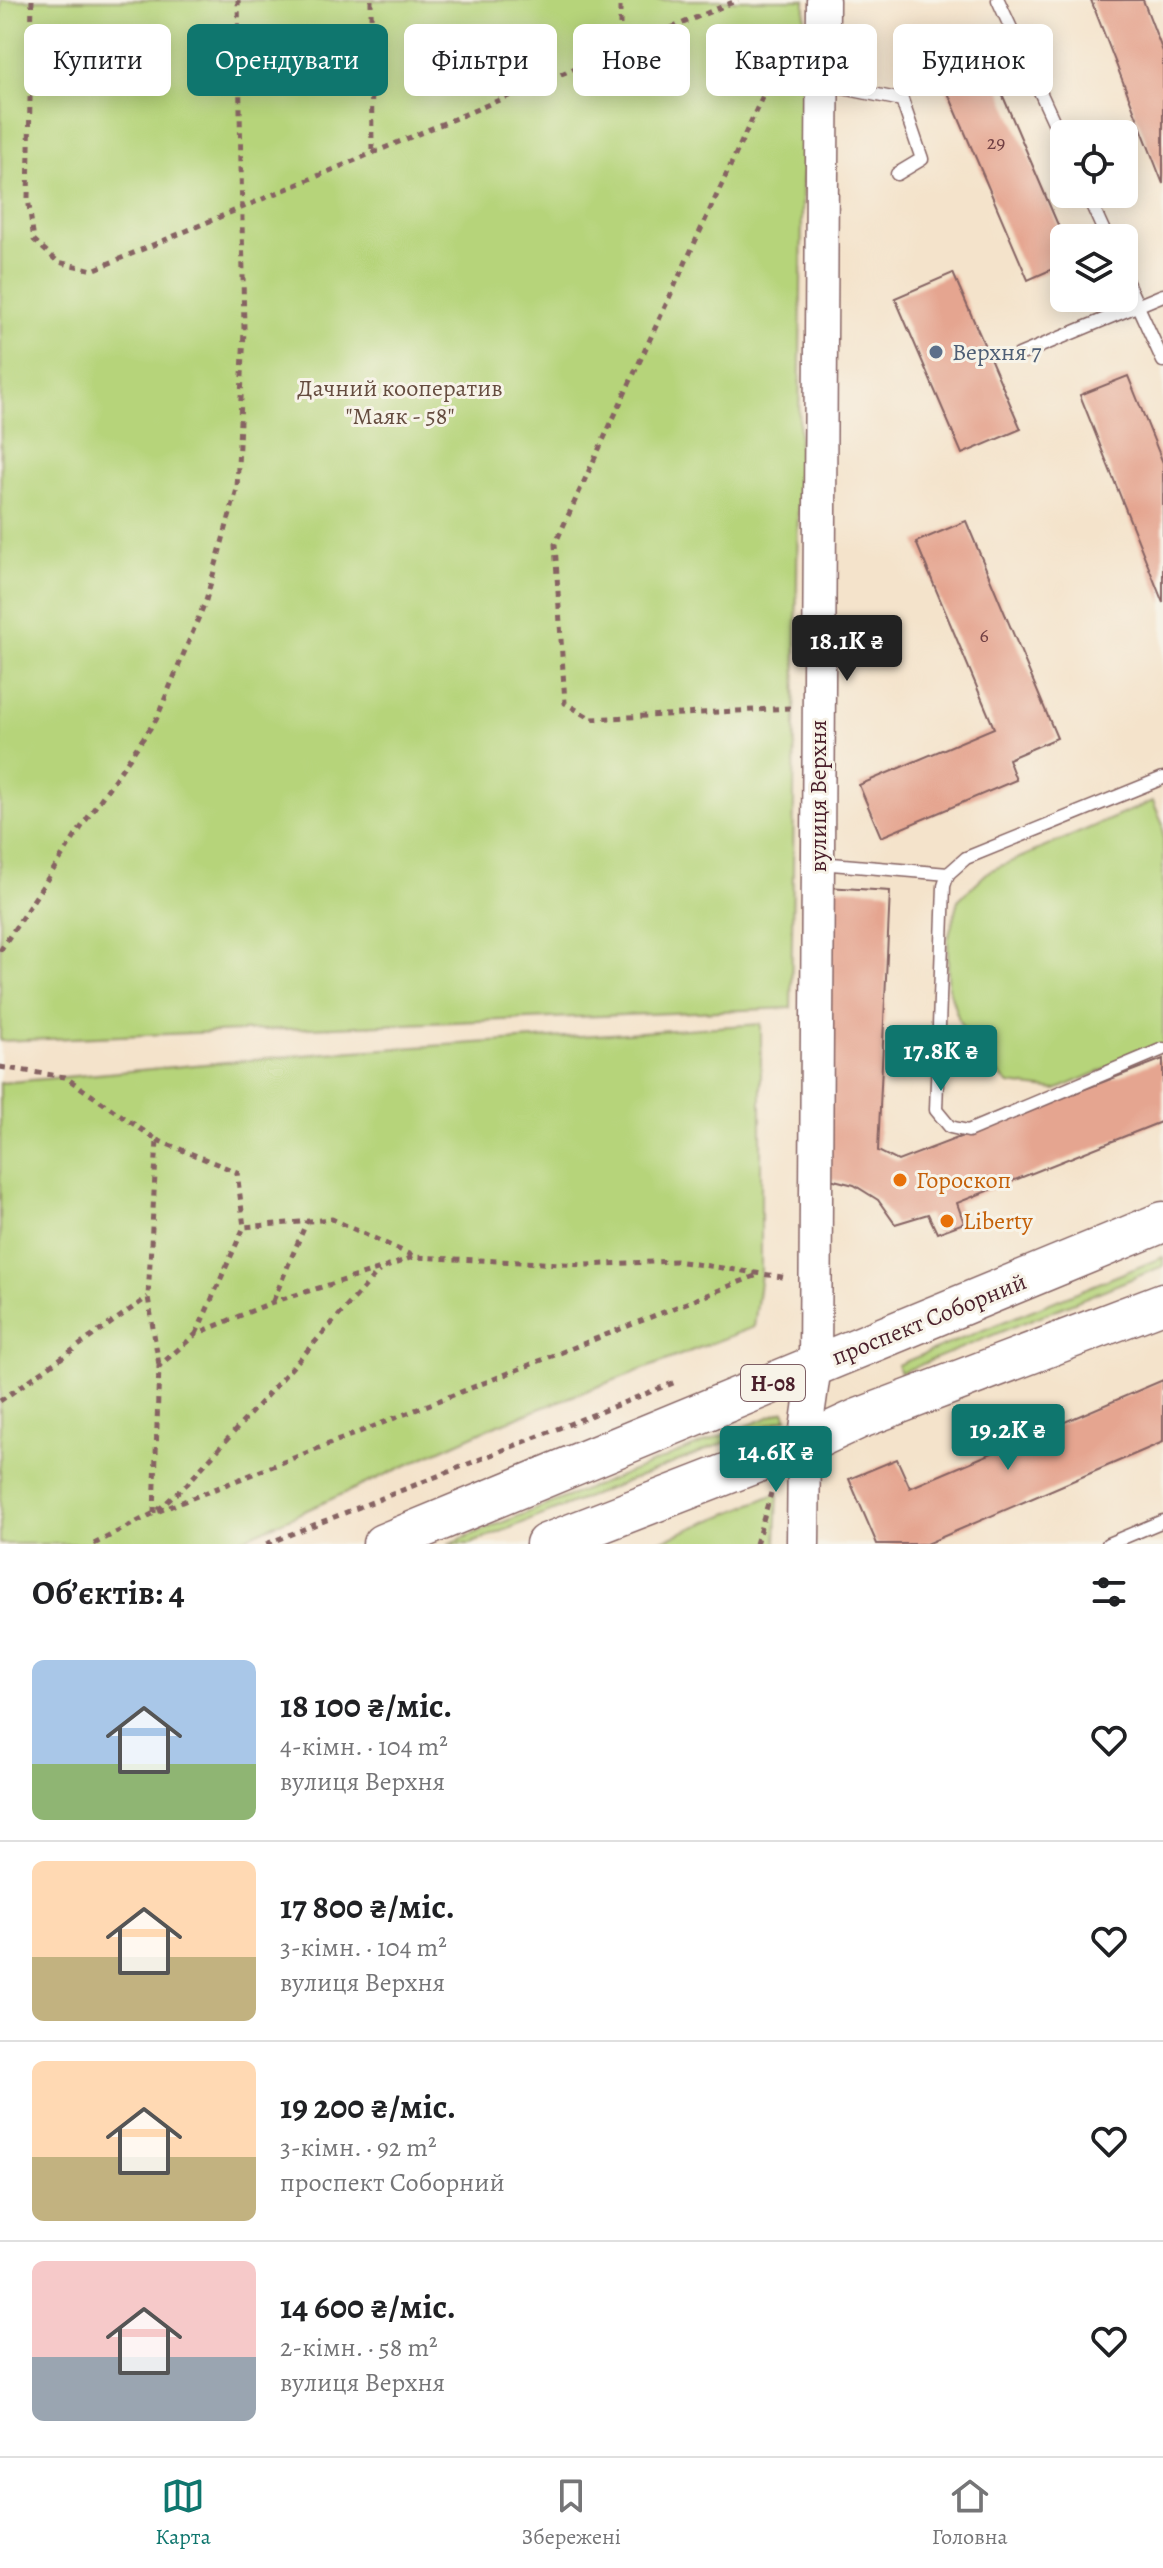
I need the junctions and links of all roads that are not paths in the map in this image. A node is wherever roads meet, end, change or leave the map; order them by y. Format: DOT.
graph roads {
  1 [pos="823,0"];
  2 [pos="998,0"];
  3 [pos="823,24"];
  4 [pos="877,95"];
  5 [pos="823,96"];
  6 [pos="1053,120"];
  7 [pos="897,174"];
  8 [pos="1163,295"];
  9 [pos="1138,306"];
  10 [pos="1123,312"];
  11 [pos="1019,355"];
  12 [pos="1163,361"];
  13 [pos="1163,778"];
  14 [pos="818,863"];
  15 [pos="948,874"];
  16 [pos="1163,1049"];
  17 [pos="1163,1222"];
  18 [pos="1163,1303"];
  19 [pos="815,1366"];
  20 [pos="804,1444"];
  21 [pos="1163,1521"];
  22 [pos="383,1544"];
  23 [pos="546,1544"];
  24 [pos="803,1544"];
  25 [pos="1108,1544"];
  1 -- 3 [label="street, вулиця Верхня"];
  2 -- 6 [label="lane"];
  4 -- 7 [label="lane"];
  5 -- 14 [label="street, вулиця Верхня"];
  8 -- 9 [label="lane"];
  9 -- 12 [label="lane"];
  10 -- 11 [label="lane"];
  13 -- 15 [label="lane"];
  14 -- 15 [label="lane"];
  14 -- 19 [label="street, вулиця Верхня"];
  15 -- 16 [label="lane"];
  17 -- 19 [label="main road, проспект Соборний / Н-08"];
  18 -- 20 [label="main road"];
  19 -- 20 [label="street, вулиця Верхня"];
  19 -- 22 [label="main road, проспект Соборний / Н-08"];
  20 -- 23 [label="main road"];
  20 -- 24 [label="street, вулиця Верхня"];
  21 -- 25 [label="lane"];
}
